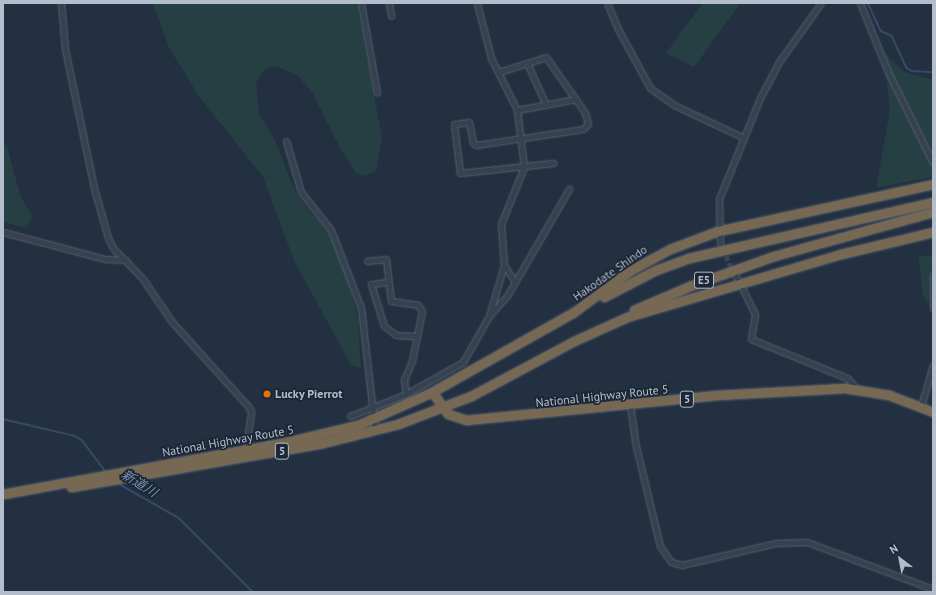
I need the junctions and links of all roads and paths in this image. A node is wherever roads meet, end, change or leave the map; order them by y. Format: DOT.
graph roads {
  1 [pos="61,3"];
  2 [pos="361,3"];
  3 [pos="389,3"];
  4 [pos="477,3"];
  5 [pos="607,3"];
  6 [pos="821,3"];
  7 [pos="860,3"];
  8 [pos="391,16"];
  9 [pos="527,63"];
  10 [pos="499,72"];
  11 [pos="377,94"];
  12 [pos="576,100"];
  13 [pos="546,105"];
  14 [pos="517,110"];
  15 [pos="522,138"];
  16 [pos="744,138"];
  17 [pos="286,141"];
  18 [pos="553,162"];
  19 [pos="933,163"];
  20 [pos="524,167"];
  21 [pos="933,184"];
  22 [pos="569,189"];
  23 [pos="933,202"];
  24 [pos="933,212"];
  25 [pos="3,232"];
  26 [pos="718,232"];
  27 [pos="933,232"];
  28 [pos="720,243"];
  29 [pos="126,260"];
  30 [pos="367,261"];
  31 [pos="504,265"];
  32 [pos="933,275"];
  33 [pos="738,280"];
  34 [pos="388,282"];
  35 [pos="515,282"];
  36 [pos="933,308"];
  37 [pos="574,312"];
  38 [pos="489,316"];
  39 [pos="415,336"];
  40 [pos="574,341"];
  41 [pos="463,362"];
  42 [pos="933,365"];
  43 [pos="470,371"];
  44 [pos="853,389"];
  45 [pos="432,392"];
  46 [pos="406,394"];
  47 [pos="630,404"];
  48 [pos="921,406"];
  49 [pos="442,408"];
  50 [pos="371,410"];
  51 [pos="933,412"];
  52 [pos="350,416"];
  53 [pos="373,420"];
  54 [pos="376,430"];
  55 [pos="250,453"];
  56 [pos="104,478"];
  57 [pos="3,494"];
  58 [pos="3,500"];
  59 [pos="933,589"];
  1 -- 29 [label="street"];
  2 -- 11 [label="street"];
  3 -- 8 [label="street"];
  4 -- 10 [label="street"];
  5 -- 16 [label="street"];
  6 -- 16 [label="street"];
  7 -- 19 [label="street"];
  9 -- 10 [label="street"];
  9 -- 12 [label="street"];
  9 -- 13 [label="street"];
  10 -- 14 [label="street"];
  12 -- 13 [label="street"];
  12 -- 15 [label="street"];
  13 -- 14 [label="street"];
  14 -- 15 [label="street"];
  15 -- 20 [label="street"];
  15 -- 20 [label="street"];
  16 -- 26 [label="street"];
  17 -- 50 [label="street"];
  18 -- 20 [label="street"];
  20 -- 31 [label="street"];
  21 -- 26 [label="highway, Hakodate Shindo / 5"];
  22 -- 35 [label="street"];
  23 -- 37 [label="highway, E5"];
  24 -- 40 [label="highway, E5"];
  25 -- 29 [label="street"];
  26 -- 28 [label="street"];
  26 -- 37 [label="highway, Hakodate Shindo / 5"];
  27 -- 33 [label="highway, 5"];
  29 -- 55 [label="street"];
  30 -- 34 [label="street"];
  31 -- 35 [label="street"];
  31 -- 38 [label="street"];
  32 -- 36 [label="street"];
  33 -- 40 [label="highway, 5"];
  33 -- 44 [label="street"];
  34 -- 39 [label="street"];
  34 -- 39 [label="street"];
  35 -- 38 [label="street"];
  37 -- 43 [label="highway, Hakodate Shindo / 5"];
  38 -- 41 [label="street"];
  39 -- 46 [label="street"];
  40 -- 49 [label="highway, 5"];
  41 -- 43 [label="street"];
  41 -- 46 [label="street"];
  42 -- 48 [label="street"];
  43 -- 45 [label="highway, Hakodate Shindo / 5"];
  44 -- 47 [label="highway, National Highway Route 5 / 5"];
  44 -- 48 [label="highway, National Highway Route 5 / 5"];
  45 -- 49 [label="highway, National Highway Route 5 / 5"];
  45 -- 53 [label="highway, National Highway Route 5 / 5"];
  46 -- 50 [label="street"];
  47 -- 49 [label="highway, National Highway Route 5 / 5"];
  47 -- 59 [label="street"];
  48 -- 51 [label="highway, National Highway Route 5 / 5"];
  49 -- 54 [label="highway, National Highway Route 5 / 5"];
  50 -- 52 [label="street"];
  50 -- 53 [label="street"];
  53 -- 54 [label="street"];
  53 -- 55 [label="highway, National Highway Route 5 / 5"];
  54 -- 55 [label="highway, National Highway Route 5 / 5"];
  55 -- 56 [label="highway, National Highway Route 5 / 5"];
  56 -- 57 [label="highway, National Highway Route 5 / 5"];
  56 -- 58 [label="highway, National Highway Route 5 / 5"];
}
